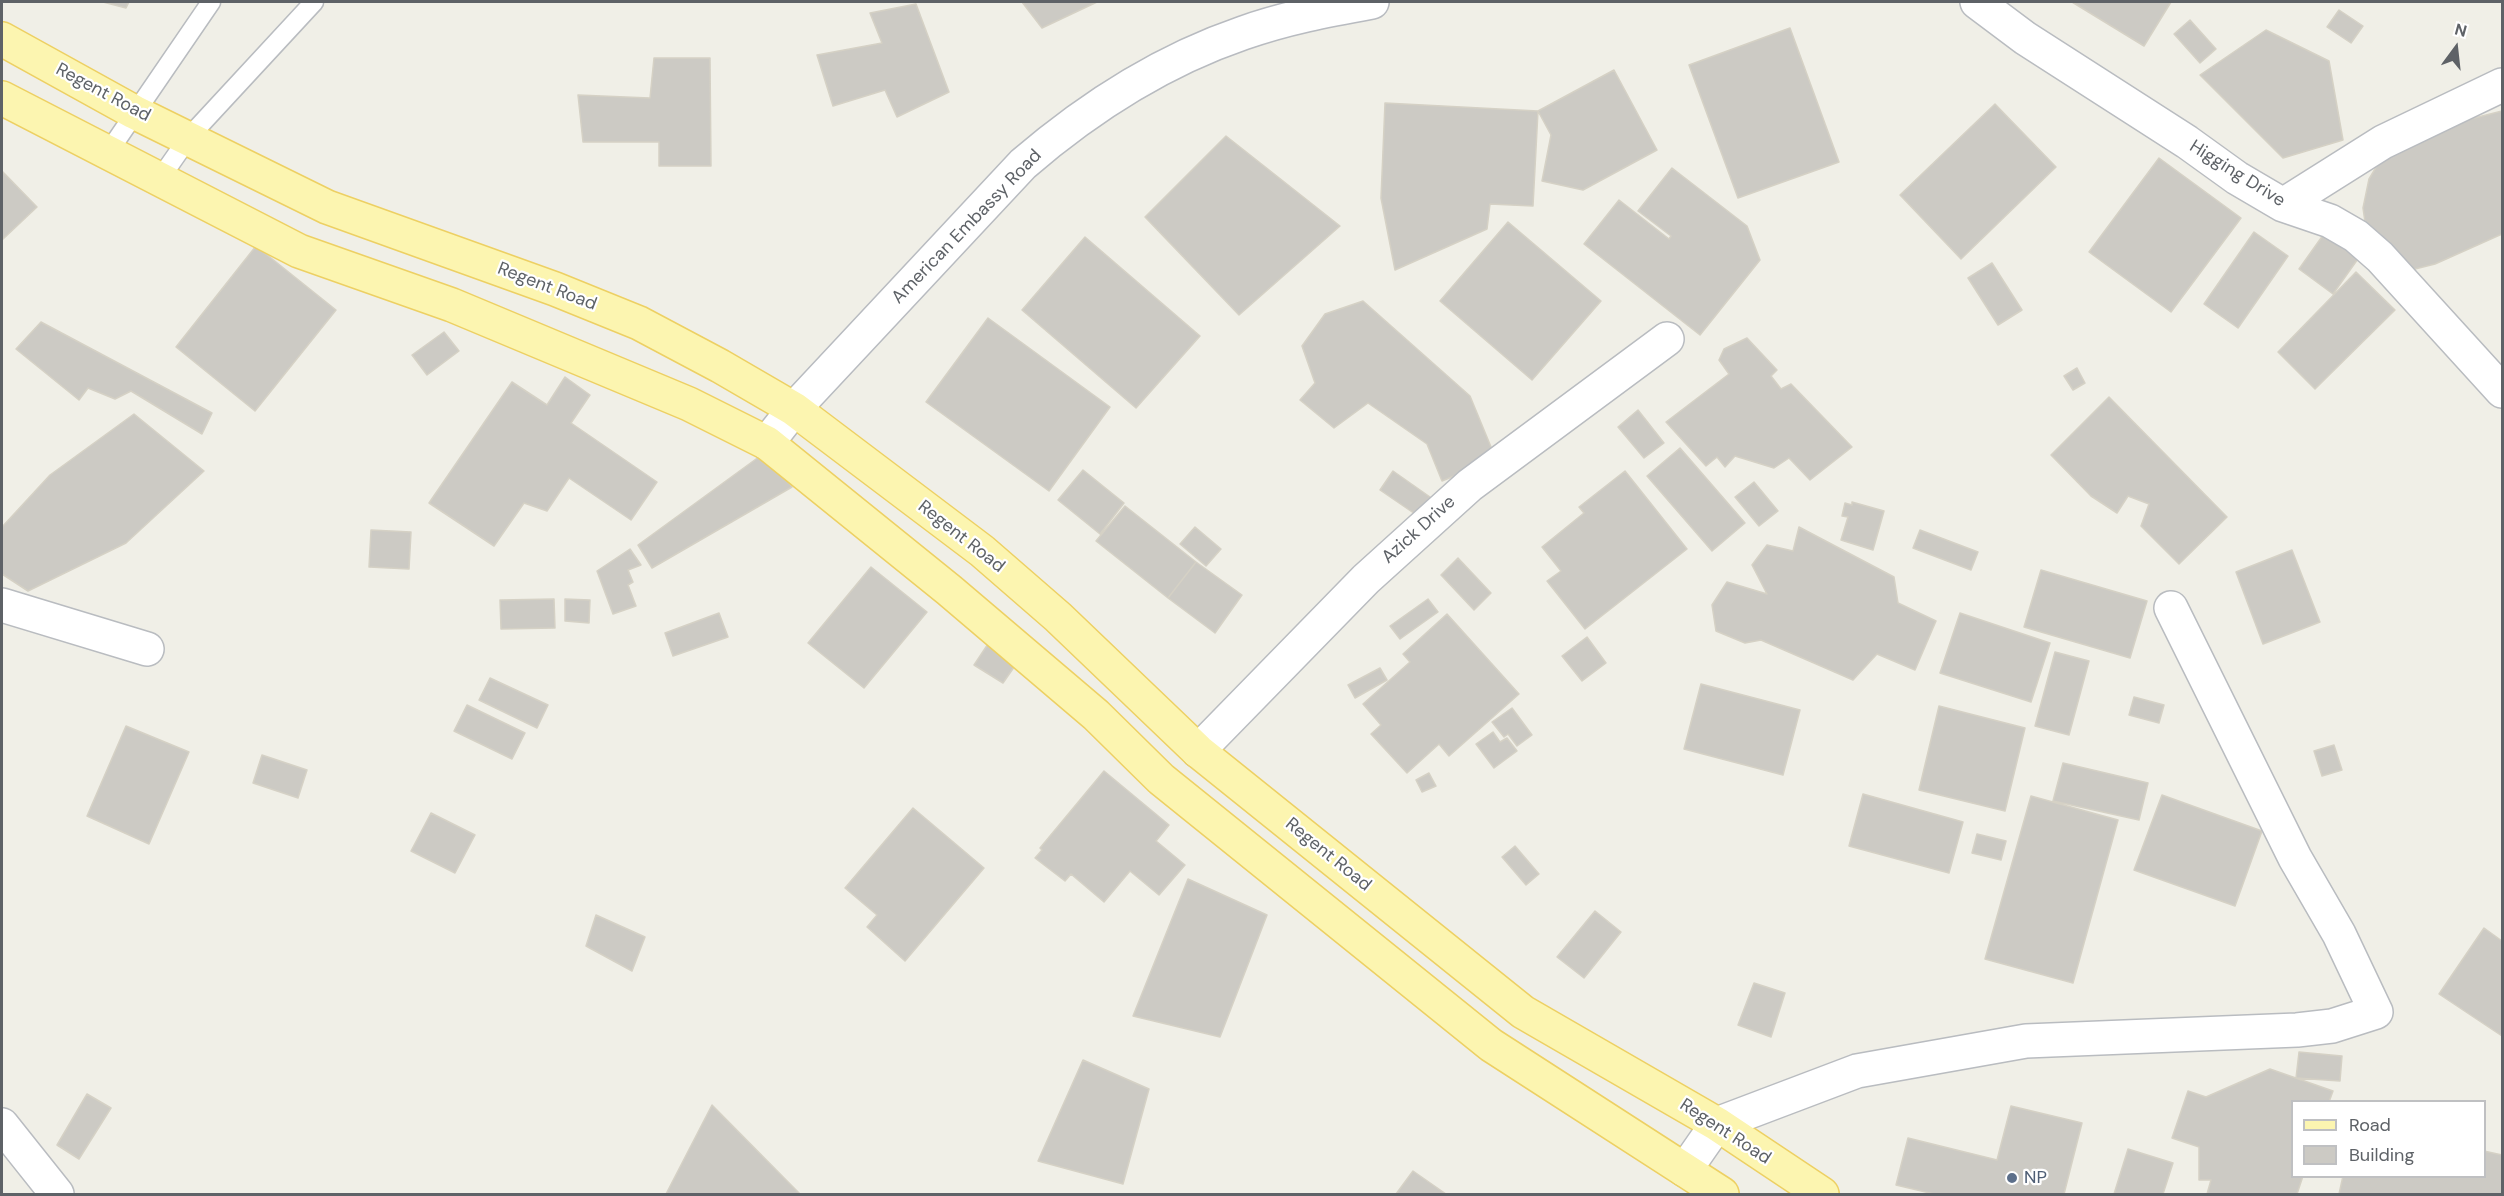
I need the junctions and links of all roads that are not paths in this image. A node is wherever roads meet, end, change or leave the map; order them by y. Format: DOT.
graph roads {
  1 [pos="211,2"];
  2 [pos="311,2"];
  3 [pos="1372,2"];
  4 [pos="1977,2"];
  5 [pos="2,39"];
  6 [pos="2502,85"];
  7 [pos="2,98"];
  8 [pos="134,111"];
  9 [pos="189,137"];
  10 [pos="107,154"];
  11 [pos="159,180"];
  12 [pos="2283,205"];
  13 [pos="1667,339"];
  14 [pos="2502,391"];
  15 [pos="794,410"];
  16 [pos="767,443"];
  17 [pos="2,605"];
  18 [pos="2171,608"];
  19 [pos="147,649"];
  20 [pos="1198,752"];
  21 [pos="1717,1124"];
  22 [pos="2,1125"];
  23 [pos="1685,1170"];
  24 [pos="57,1194"];
  25 [pos="1722,1194"];
  26 [pos="1822,1194"];
  1 -- 8 [label="lane"];
  2 -- 9 [label="lane"];
  3 -- 15 [label="street, American Embassy Road"];
  4 -- 12 [label="street, Higging Drive"];
  5 -- 8 [label="main road, Regent Road"];
  6 -- 12 [label="street"];
  7 -- 10 [label="main road"];
  8 -- 9 [label="main road, Regent Road"];
  8 -- 10 [label="lane"];
  9 -- 11 [label="lane"];
  9 -- 15 [label="main road, Regent Road"];
  10 -- 11 [label="main road"];
  11 -- 16 [label="main road"];
  12 -- 14 [label="street, Higging Drive"];
  13 -- 20 [label="street, Azick Drive"];
  15 -- 16 [label="street, American Embassy Road"];
  15 -- 20 [label="main road, Regent Road"];
  16 -- 23 [label="main road"];
  17 -- 19 [label="street"];
  18 -- 21 [label="street"];
  20 -- 21 [label="main road, Regent Road"];
  21 -- 23 [label="street"];
  21 -- 26 [label="main road, Regent Road"];
  22 -- 24 [label="street"];
  23 -- 25 [label="main road"];
}
